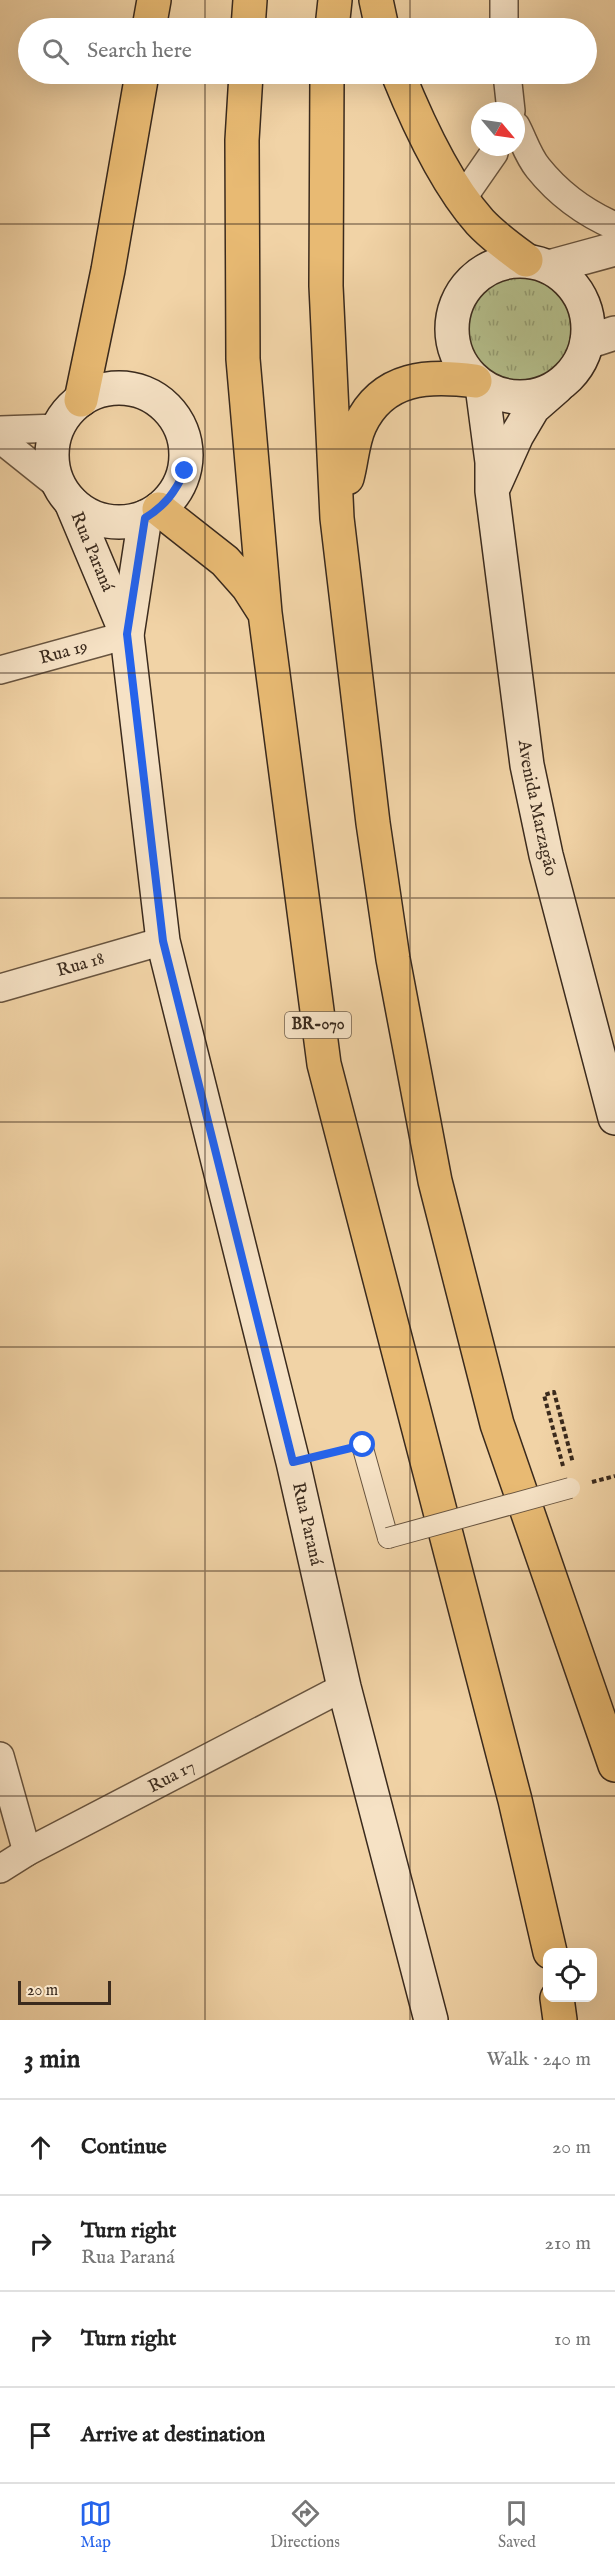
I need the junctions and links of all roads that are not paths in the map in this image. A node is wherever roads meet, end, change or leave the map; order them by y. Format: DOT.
graph roads {
  1 [pos="154,0"];
  2 [pos="250,0"];
  3 [pos="335,0"];
  4 [pos="376,0"];
  5 [pos="504,0"];
  6 [pos="151,18"];
  7 [pos="249,18"];
  8 [pos="333,18"];
  9 [pos="380,18"];
  10 [pos="504,18"];
  11 [pos="140,84"];
  12 [pos="245,84"];
  13 [pos="327,84"];
  14 [pos="402,84"];
  15 [pos="525,144"];
  16 [pos="492,156"];
  17 [pos="462,199"];
  18 [pos="615,226"];
  19 [pos="615,249"];
  20 [pos="538,264"];
  21 [pos="601,337"];
  22 [pos="478,383"];
  23 [pos="559,385"];
  24 [pos="81,400"];
  25 [pos="58,428"];
  26 [pos="0,430"];
  27 [pos="0,439"];
  28 [pos="492,491"];
  29 [pos="65,494"];
  30 [pos="152,513"];
  31 [pos="337,518"];
  32 [pos="265,613"];
  33 [pos="127,634"];
  34 [pos="0,670"];
  35 [pos="163,941"];
  36 [pos="0,988"];
  37 [pos="615,1118"];
  38 [pos="363,1445"];
  39 [pos="578,1486"];
  40 [pos="344,1687"];
  41 [pos="0,1756"];
  42 [pos="615,1765"];
  43 [pos="27,1852"];
  44 [pos="0,1869"];
  45 [pos="548,1948"];
  46 [pos="558,2002"];
  47 [pos="431,2020"];
  48 [pos="560,2020"];
  1 -- 6 [label="highway"];
  2 -- 7 [label="highway"];
  3 -- 8 [label="highway"];
  4 -- 9 [label="highway"];
  5 -- 10 [label="street"];
  11 -- 24 [label="highway"];
  12 -- 32 [label="highway, BR-070"];
  13 -- 31 [label="highway"];
  14 -- 17 [label="highway"];
  15 -- 18 [label="street"];
  16 -- 17 [label="street"];
  17 -- 20 [label="highway"];
  19 -- 20 [label="main road"];
  20 -- 21 [label="main road"];
  20 -- 22 [label="main road"];
  21 -- 23 [label="main road"];
  22 -- 23 [label="main road"];
  22 -- 28 [label="main road, Avenida Marzagão"];
  22 -- 31 [label="highway"];
  23 -- 28 [label="main road"];
  24 -- 25 [label="main road"];
  24 -- 30 [label="main road"];
  25 -- 26 [label="street"];
  25 -- 29 [label="main road"];
  27 -- 29 [label="street"];
  28 -- 37 [label="main road, Avenida Marzagão"];
  29 -- 30 [label="main road"];
  29 -- 33 [label="main road, Rua Paraná"];
  30 -- 32 [label="highway"];
  30 -- 33 [label="main road, Rua Paraná"];
  31 -- 42 [label="highway"];
  32 -- 45 [label="highway, BR-070"];
  33 -- 34 [label="street, Rua 19"];
  33 -- 35 [label="main road, Rua Paraná"];
  35 -- 36 [label="street, Rua 18"];
  35 -- 40 [label="main road, Rua Paraná"];
  38 -- 39 [label="street, bridge"];
  40 -- 43 [label="street, Rua 17"];
  40 -- 47 [label="main road, Rua Paraná"];
  41 -- 43 [label="street"];
  43 -- 44 [label="street, Rua 17"];
  46 -- 48 [label="highway"];
}
